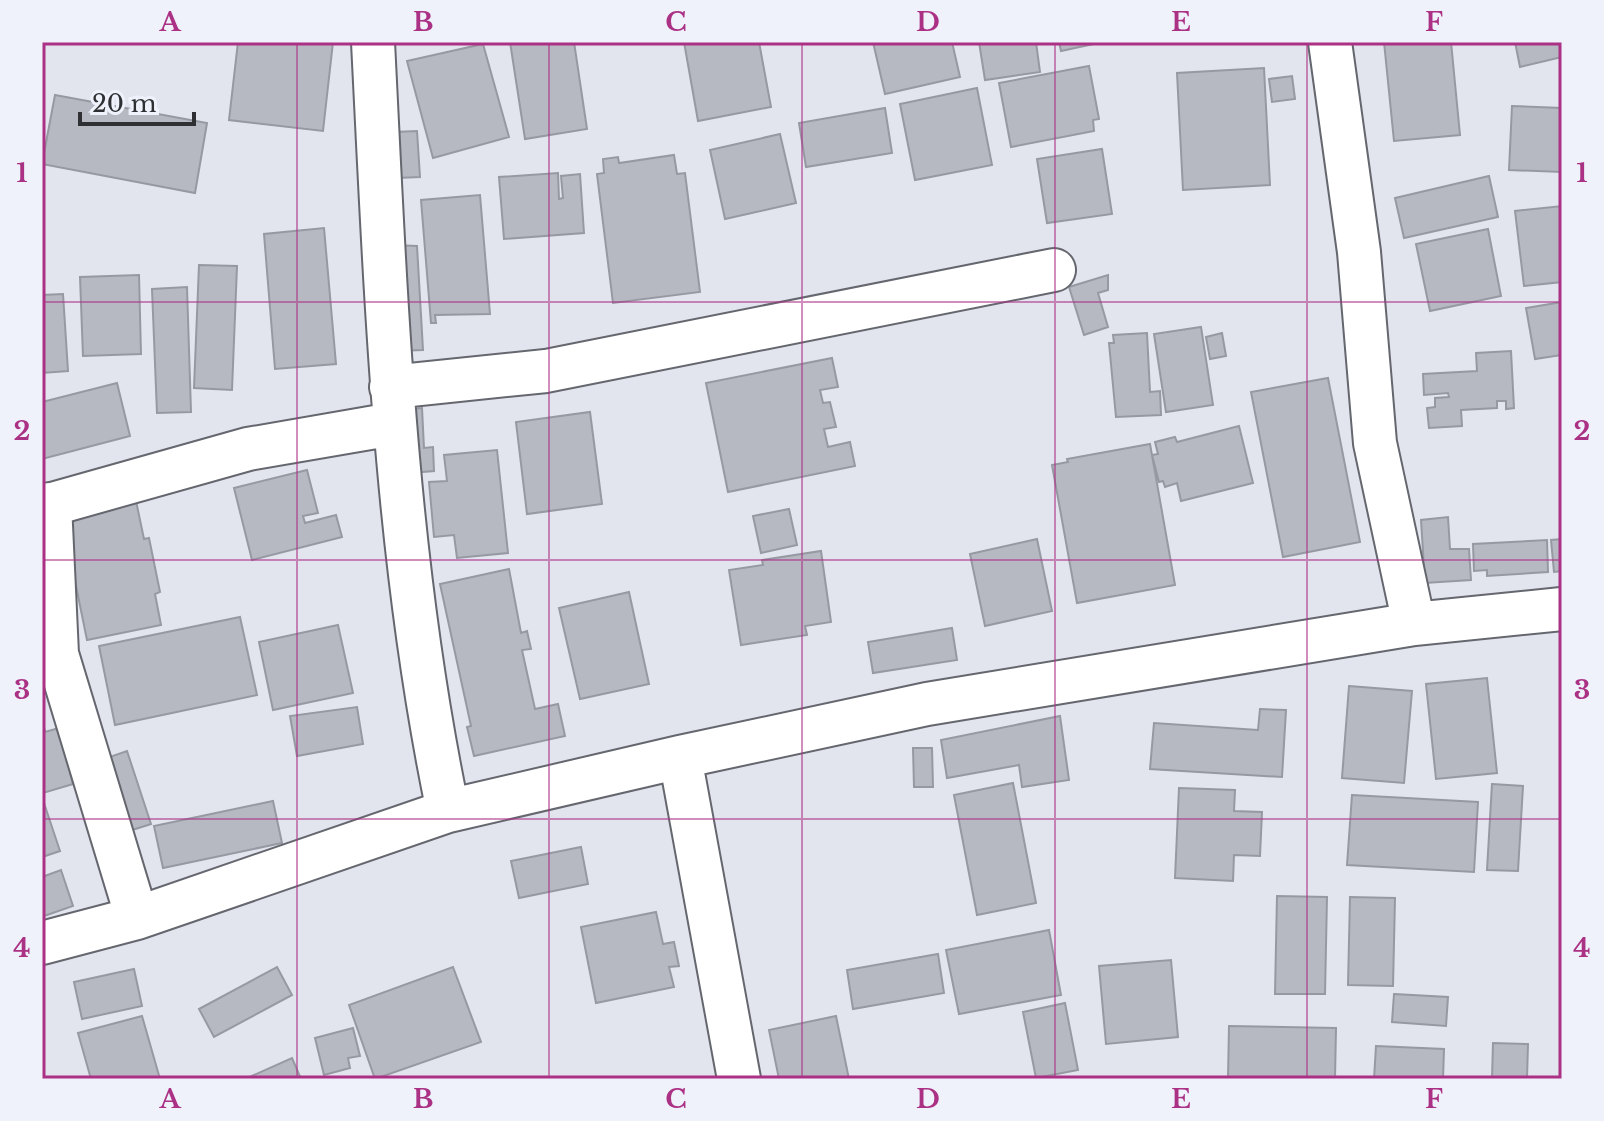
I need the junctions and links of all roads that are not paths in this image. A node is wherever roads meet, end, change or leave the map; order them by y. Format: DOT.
graph roads {
  1 [pos="373,42"];
  2 [pos="1330,42"];
  3 [pos="1054,270"];
  4 [pos="392,406"];
  5 [pos="46,505"];
  6 [pos="1562,609"];
  7 [pos="1414,624"];
  8 [pos="680,757"];
  9 [pos="448,811"];
  10 [pos="137,918"];
  11 [pos="42,943"];
  12 [pos="739,1079"];
  1 -- 4 [label="street"];
  2 -- 7 [label="street"];
  3 -- 4 [label="street"];
  4 -- 5 [label="street"];
  4 -- 9 [label="street"];
  5 -- 10 [label="street"];
  6 -- 7 [label="street"];
  7 -- 8 [label="street"];
  8 -- 9 [label="street"];
  8 -- 12 [label="street"];
  9 -- 10 [label="street"];
  10 -- 11 [label="street"];
}
